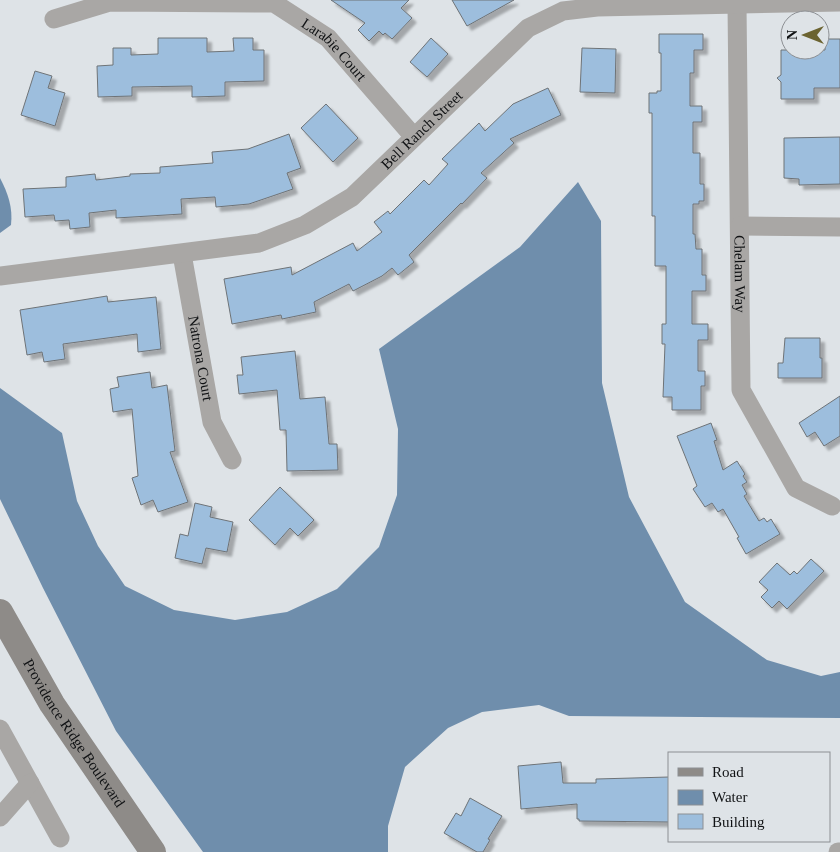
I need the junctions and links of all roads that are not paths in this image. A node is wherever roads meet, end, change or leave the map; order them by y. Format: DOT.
graph roads {
  1 [pos="840,2"];
  2 [pos="737,4"];
  3 [pos="54,19"];
  4 [pos="414,137"];
  5 [pos="740,226"];
  6 [pos="840,227"];
  7 [pos="182,254"];
  8 [pos="0,276"];
  9 [pos="232,460"];
  10 [pos="832,506"];
  11 [pos="0,612"];
  12 [pos="0,729"];
  13 [pos="30,784"];
  14 [pos="0,817"];
  15 [pos="60,838"];
  16 [pos="153,852"];
  1 -- 2 [label="street, Bell Ranch Street"];
  2 -- 4 [label="street, Bell Ranch Street"];
  2 -- 5 [label="street, Chelam Way"];
  3 -- 4 [label="street, Larabie Court"];
  4 -- 7 [label="street, Bell Ranch Street"];
  5 -- 6 [label="street"];
  5 -- 10 [label="street, Chelam Way"];
  7 -- 8 [label="street, Bell Ranch Street"];
  7 -- 9 [label="street, Natrona Court"];
  11 -- 16 [label="street, Providence Ridge Boulevard"];
  12 -- 13 [label="street"];
  13 -- 14 [label="street"];
  13 -- 15 [label="street"];
}
